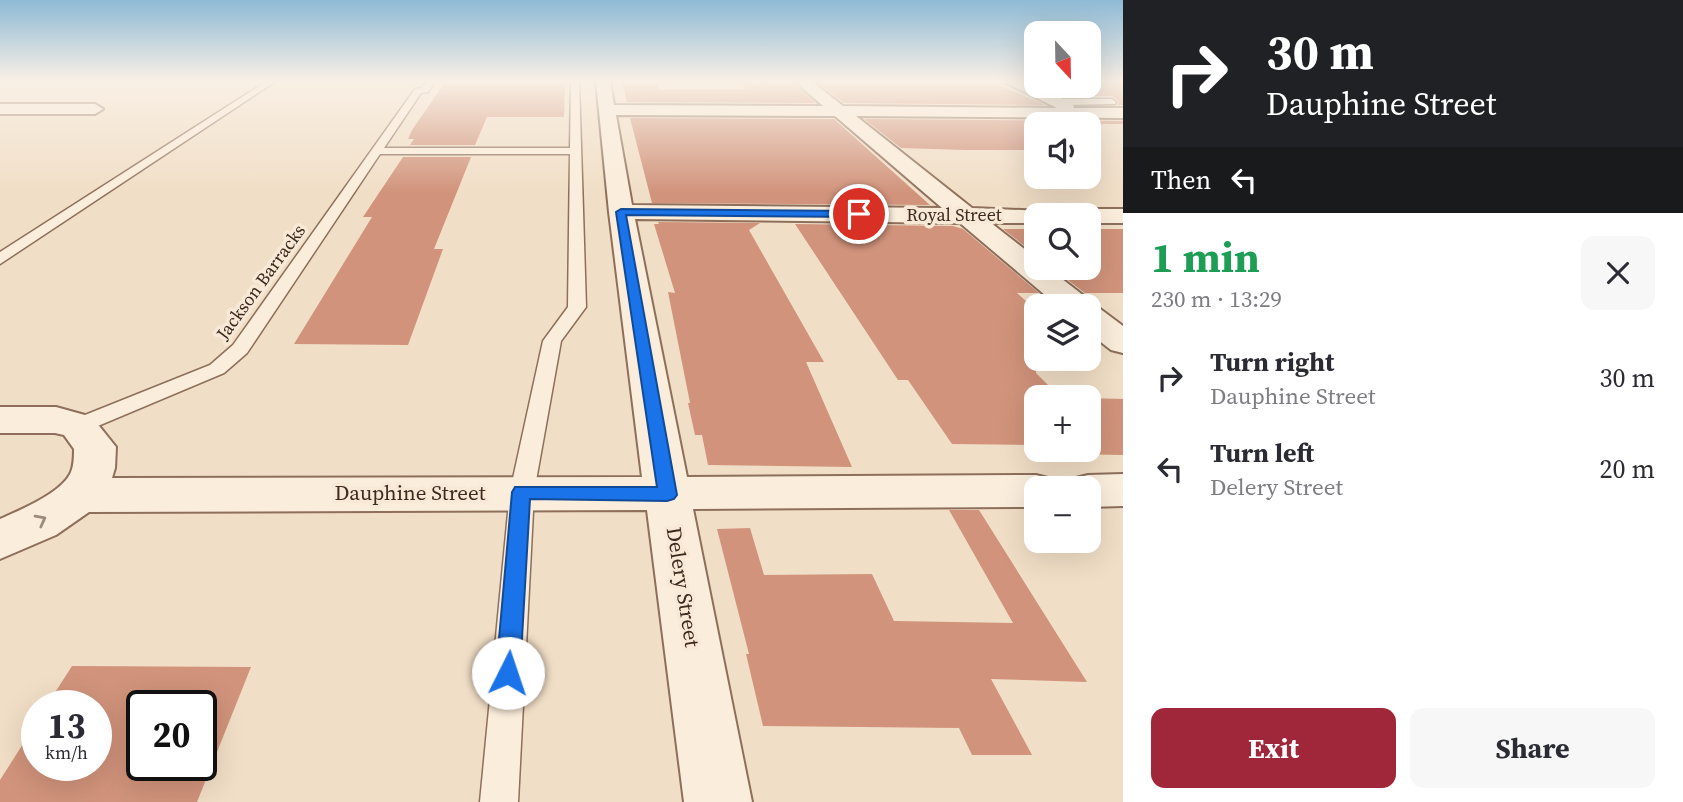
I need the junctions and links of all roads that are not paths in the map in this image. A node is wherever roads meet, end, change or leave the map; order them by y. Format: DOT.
graph roads {
  1 [pos="215,118"];
  2 [pos="401,118"];
  3 [pos="576,118"];
  4 [pos="608,118"];
  5 [pos="845,118"];
  6 [pos="1101,121"];
  7 [pos="1123,131"];
  8 [pos="377,151"];
  9 [pos="576,151"];
  10 [pos="621,212"];
  11 [pos="965,215"];
  12 [pos="1024,216"];
  13 [pos="1101,216"];
  14 [pos="1123,216"];
  15 [pos="0,259"];
  16 [pos="1062,294"];
  17 [pos="1101,325"];
  18 [pos="1123,343"];
  19 [pos="0,421"];
  20 [pos="78,426"];
  21 [pos="1123,490"];
  22 [pos="1024,491"];
  23 [pos="1101,491"];
  24 [pos="522,492"];
  25 [pos="78,495"];
  26 [pos="667,495"];
  27 [pos="0,540"];
  28 [pos="499,802"];
  29 [pos="718,802"];
  1 -- 15 [label="lane"];
  2 -- 8 [label="lane, Jackson Barracks"];
  3 -- 9 [label="lane"];
  4 -- 10 [label="street, Delery Street"];
  5 -- 11 [label="street"];
  6 -- 7 [label="street"];
  8 -- 9 [label="lane"];
  8 -- 20 [label="lane, Jackson Barracks"];
  9 -- 24 [label="lane"];
  10 -- 11 [label="street, Royal Street"];
  10 -- 26 [label="street, Delery Street"];
  11 -- 12 [label="street, Royal Street"];
  11 -- 16 [label="street"];
  13 -- 14 [label="street"];
  17 -- 18 [label="street"];
  19 -- 20 [label="street"];
  20 -- 25 [label="street"];
  21 -- 23 [label="street"];
  22 -- 26 [label="street, Dauphine Street"];
  24 -- 25 [label="street, Dauphine Street"];
  24 -- 26 [label="street, Dauphine Street"];
  24 -- 28 [label="lane"];
  27 -- 25 [label="street, one-way"];
  26 -- 29 [label="street, Delery Street"];
}
